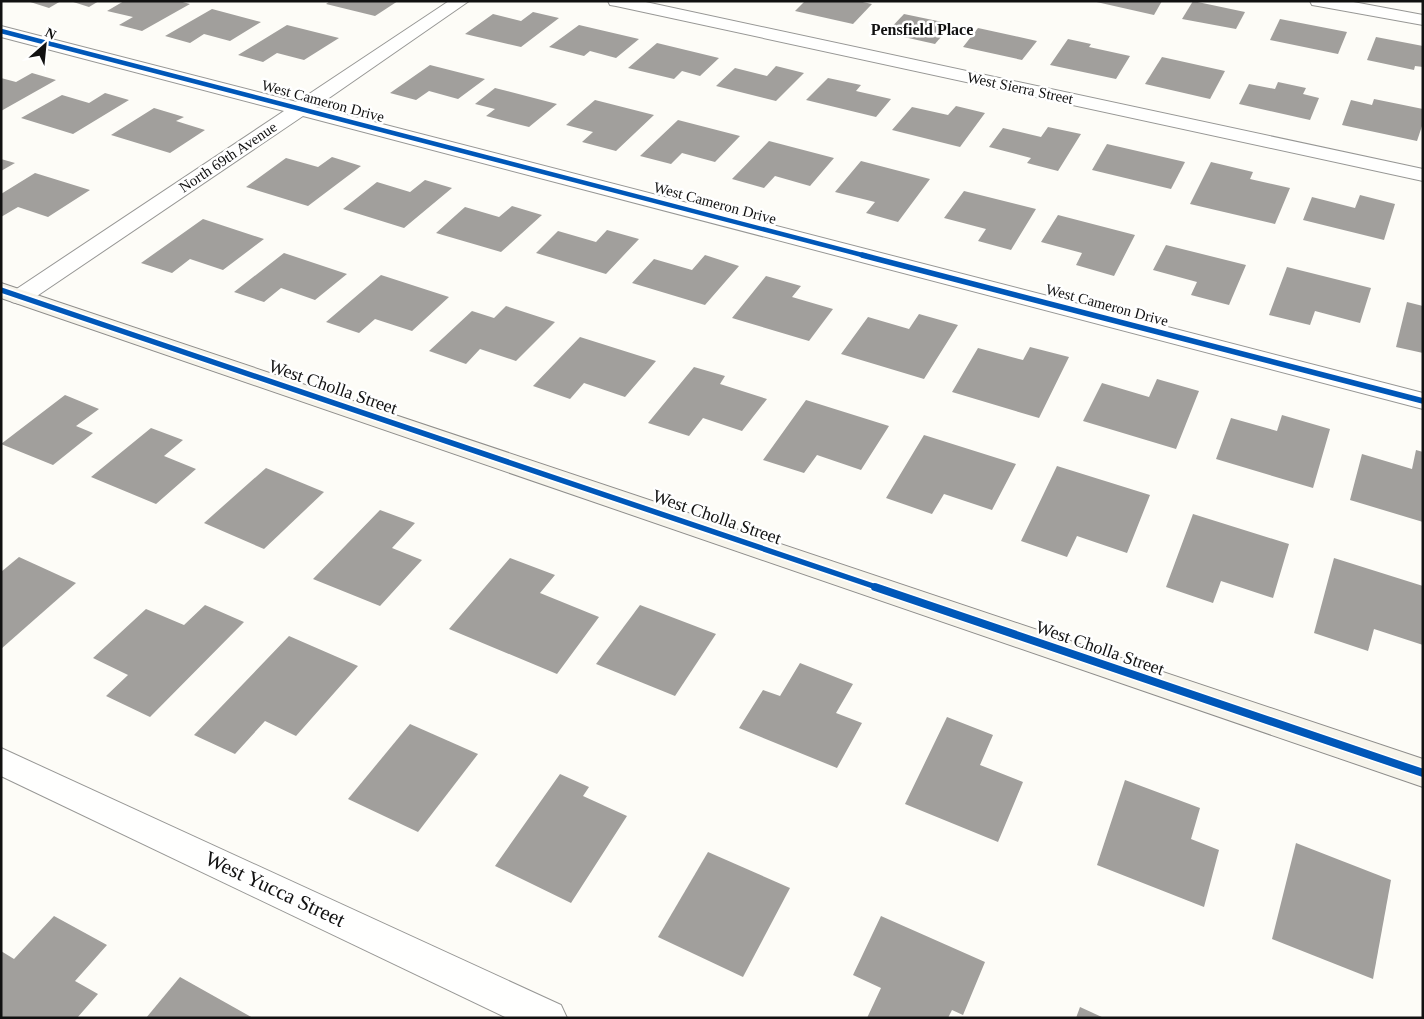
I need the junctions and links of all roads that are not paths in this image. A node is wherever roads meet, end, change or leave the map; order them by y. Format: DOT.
graph roads {
  1 [pos="461,1"];
  2 [pos="616,1"];
  3 [pos="1318,1"];
  4 [pos="1423,20"];
  5 [pos="1,30"];
  6 [pos="301,107"];
  7 [pos="1423,175"];
  8 [pos="11,294"];
  9 [pos="1423,401"];
  10 [pos="1,761"];
  11 [pos="1423,773"];
  12 [pos="548,1018"];
  1 -- 6 [label="street, North 69th Avenue"];
  2 -- 7 [label="street, West Sierra Street"];
  3 -- 4 [label="street"];
  5 -- 6 [label="street, West Cameron Drive"];
  6 -- 8 [label="street, North 69th Avenue"];
  6 -- 9 [label="street, West Cameron Drive"];
  8 -- 11 [label="street, West Cholla Street"];
  10 -- 12 [label="street, West Yucca Street"];
}
